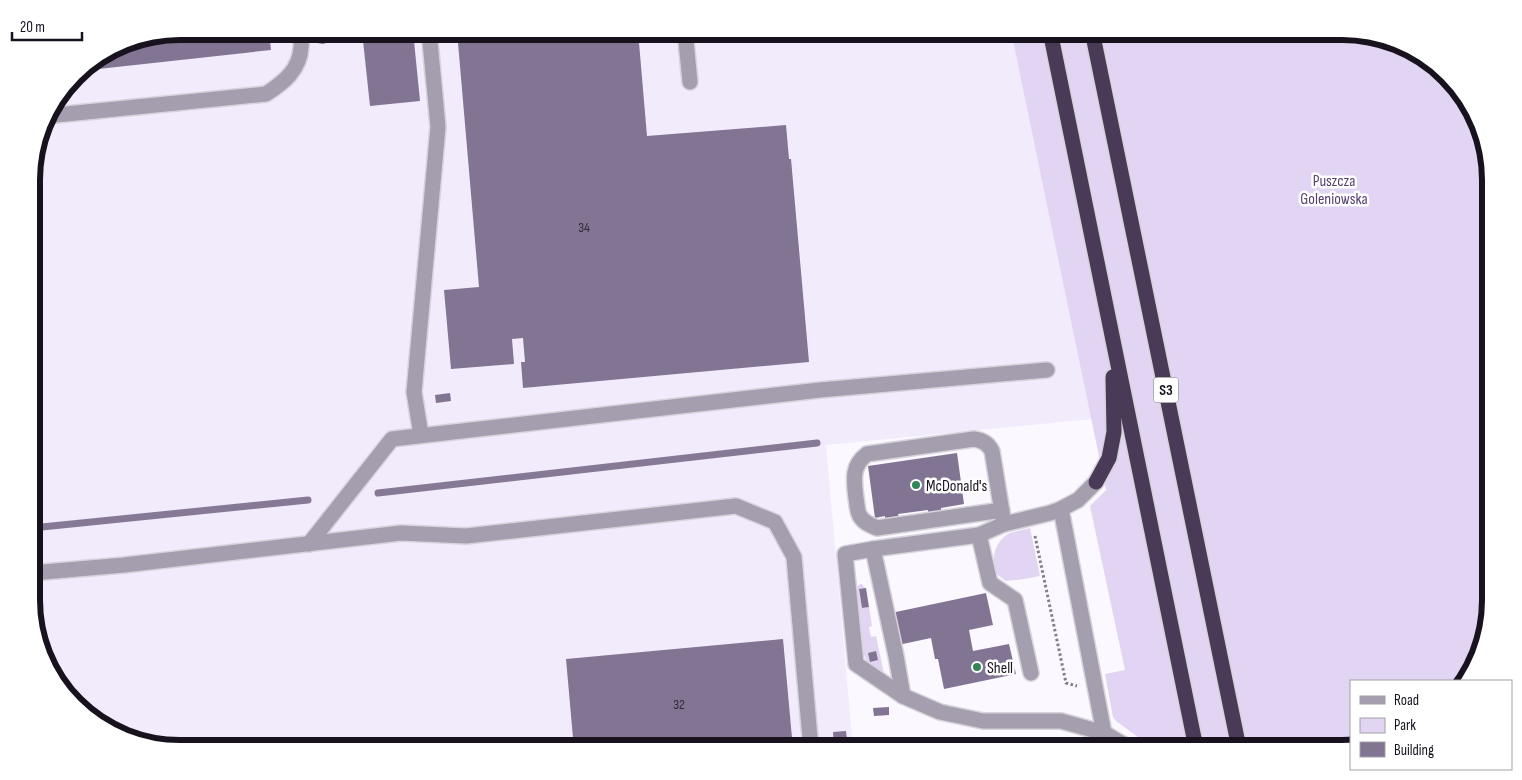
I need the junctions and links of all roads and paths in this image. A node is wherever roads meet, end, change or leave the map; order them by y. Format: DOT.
graph roads {
  1 [pos="301,40"];
  2 [pos="430,40"];
  3 [pos="686,40"];
  4 [pos="1052,40"];
  5 [pos="1094,40"];
  6 [pos="690,82"];
  7 [pos="56,115"];
  8 [pos="1114,346"];
  9 [pos="1048,370"];
  10 [pos="421,435"];
  11 [pos="1096,482"];
  12 [pos="1061,509"];
  13 [pos="1003,517"];
  14 [pos="1031,518"];
  15 [pos="979,535"];
  16 [pos="309,544"];
  17 [pos="873,549"];
  18 [pos="40,573"];
  19 [pos="1031,673"];
  20 [pos="1096,692"];
  21 [pos="903,696"];
  22 [pos="1104,733"];
  23 [pos="810,740"];
  24 [pos="1117,740"];
  25 [pos="1194,740"];
  26 [pos="1237,740"];
  1 -- 7 [label="lane"];
  2 -- 10 [label="lane"];
  3 -- 6 [label="lane"];
  4 -- 8 [label="highway"];
  5 -- 26 [label="highway, S3"];
  8 -- 11 [label="highway"];
  8 -- 25 [label="highway"];
  9 -- 10 [label="lane"];
  10 -- 16 [label="lane"];
  11 -- 12 [label="lane"];
  12 -- 14 [label="lane"];
  12 -- 20 [label="lane"];
  13 -- 13 [label="lane"];
  13 -- 14 [label="lane"];
  13 -- 15 [label="lane"];
  14 -- 20 [label="path"];
  15 -- 17 [label="lane"];
  15 -- 19 [label="lane"];
  16 -- 18 [label="lane"];
  16 -- 23 [label="lane"];
  17 -- 21 [label="lane"];
  17 -- 21 [label="lane"];
  20 -- 22 [label="lane"];
  21 -- 22 [label="lane"];
  22 -- 24 [label="lane"];
}
